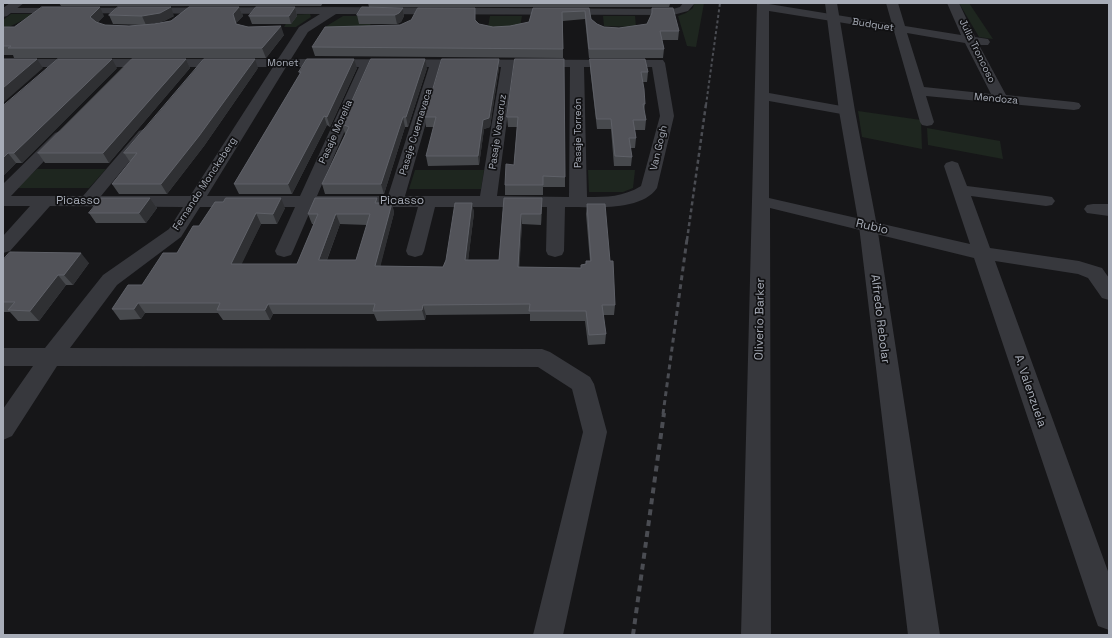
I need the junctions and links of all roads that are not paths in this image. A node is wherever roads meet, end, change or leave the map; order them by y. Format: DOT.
graph roads {
  1 [pos="18,3"];
  2 [pos="348,3"];
  3 [pos="689,3"];
  4 [pos="892,3"];
  5 [pos="953,3"];
  6 [pos="763,5"];
  7 [pos="47,7"];
  8 [pos="172,7"];
  9 [pos="232,7"];
  10 [pos="563,7"];
  11 [pos="626,7"];
  12 [pos="491,8"];
  13 [pos="188,10"];
  14 [pos="111,11"];
  15 [pos="255,11"];
  16 [pos="334,11"];
  17 [pos="414,11"];
  18 [pos="527,11"];
  19 [pos="595,11"];
  20 [pos="832,11"];
  21 [pos="5,12"];
  22 [pos="643,12"];
  23 [pos="31,20"];
  24 [pos="176,23"];
  25 [pos="243,24"];
  26 [pos="526,24"];
  27 [pos="409,25"];
  28 [pos="598,26"];
  29 [pos="644,26"];
  30 [pos="483,27"];
  31 [pos="899,29"];
  32 [pos="288,30"];
  33 [pos="303,30"];
  34 [pos="326,30"];
  35 [pos="970,40"];
  36 [pos="984,42"];
  37 [pos="3,63"];
  38 [pos="60,63"];
  39 [pos="132,63"];
  40 [pos="203,63"];
  41 [pos="283,63"];
  42 [pos="367,63"];
  43 [pos="437,63"];
  44 [pos="508,63"];
  45 [pos="577,63"];
  46 [pos="658,63"];
  47 [pos="193,75"];
  48 [pos="43,78"];
  49 [pos="116,79"];
  50 [pos="918,91"];
  51 [pos="762,96"];
  52 [pos="1001,99"];
  53 [pos="1074,106"];
  54 [pos="848,111"];
  55 [pos="927,122"];
  56 [pos="153,123"];
  57 [pos="68,128"];
  58 [pos="952,166"];
  59 [pos="961,190"];
  60 [pos="3,194"];
  61 [pos="3,201"];
  62 [pos="45,201"];
  63 [pos="88,201"];
  64 [pos="195,201"];
  65 [pos="305,201"];
  66 [pos="1046,201"];
  67 [pos="395,202"];
  68 [pos="428,202"];
  69 [pos="488,202"];
  70 [pos="556,202"];
  71 [pos="578,202"];
  72 [pos="608,202"];
  73 [pos="761,202"];
  74 [pos="868,226"];
  75 [pos="3,247"];
  76 [pos="284,251"];
  77 [pos="415,251"];
  78 [pos="555,251"];
  79 [pos="982,253"];
  80 [pos="1109,293"];
  81 [pos="3,357"];
  82 [pos="51,357"];
  83 [pos="3,429"];
  84 [pos="1109,615"];
  85 [pos="548,635"];
  86 [pos="756,635"];
  87 [pos="924,635"];
  1 -- 21 [label="street"];
  2 -- 16 [label="street, Fernando Monckeberg"];
  3 -- 22 [label="street"];
  4 -- 31 [label="street"];
  5 -- 35 [label="street, Julia Troncoso"];
  6 -- 20 [label="street, Budquet"];
  6 -- 51 [label="street, Oliverio Barker"];
  7 -- 14 [label="street"];
  7 -- 21 [label="street"];
  7 -- 23 [label="street"];
  8 -- 13 [label="street"];
  8 -- 14 [label="street"];
  9 -- 13 [label="street"];
  9 -- 15 [label="street"];
  10 -- 18 [label="street"];
  10 -- 19 [label="street"];
  11 -- 19 [label="street"];
  11 -- 22 [label="street"];
  12 -- 17 [label="street"];
  12 -- 18 [label="street"];
  12 -- 30 [label="street"];
  13 -- 24 [label="street"];
  15 -- 16 [label="street"];
  15 -- 25 [label="street"];
  16 -- 17 [label="street"];
  16 -- 33 [label="street, Fernando Monckeberg"];
  17 -- 27 [label="street"];
  18 -- 26 [label="street"];
  19 -- 28 [label="street"];
  20 -- 31 [label="street, Budquet"];
  20 -- 54 [label="street, Alfredo Rebolar"];
  22 -- 29 [label="street"];
  31 -- 35 [label="street, Budquet"];
  31 -- 50 [label="street"];
  32 -- 33 [label="street"];
  33 -- 34 [label="street"];
  33 -- 41 [label="street, Fernando Monckeberg"];
  35 -- 36 [label="street, Budquet"];
  35 -- 52 [label="street, Julia Troncoso"];
  37 -- 38 [label="street, Monet"];
  38 -- 39 [label="street, Monet"];
  38 -- 48 [label="street"];
  39 -- 40 [label="street, Monet"];
  39 -- 49 [label="street"];
  40 -- 41 [label="street, Monet"];
  40 -- 47 [label="street"];
  41 -- 42 [label="street, Monet"];
  41 -- 64 [label="street, Fernando Monckeberg"];
  42 -- 43 [label="street, Monet"];
  42 -- 65 [label="street, Pasaje Morelia"];
  43 -- 44 [label="street, Monet"];
  43 -- 67 [label="street, Pasaje Cuernavaca"];
  44 -- 45 [label="street, Monet"];
  44 -- 69 [label="street, Pasaje Veracruz"];
  45 -- 46 [label="street, Monet"];
  45 -- 71 [label="street, Pasaje Torreón"];
  46 -- 72 [label="street, Van Gogh"];
  50 -- 52 [label="street, Mendoza"];
  50 -- 55 [label="street"];
  51 -- 54 [label="street"];
  51 -- 73 [label="street, Oliverio Barker"];
  52 -- 53 [label="street, Mendoza"];
  54 -- 74 [label="street, Alfredo Rebolar"];
  56 -- 63 [label="street"];
  57 -- 60 [label="street"];
  58 -- 59 [label="street, A. Valenzuela"];
  59 -- 66 [label="street"];
  59 -- 79 [label="street, A. Valenzuela"];
  61 -- 62 [label="street, Picasso"];
  62 -- 63 [label="street, Picasso"];
  62 -- 75 [label="street"];
  63 -- 64 [label="street, Picasso"];
  64 -- 65 [label="street, Picasso"];
  64 -- 82 [label="street, Fernando Monckeberg"];
  65 -- 67 [label="street, Picasso"];
  65 -- 76 [label="street, Pasaje Morelia"];
  67 -- 68 [label="street, Picasso"];
  68 -- 69 [label="street, Picasso"];
  68 -- 77 [label="street"];
  69 -- 70 [label="street, Picasso"];
  70 -- 71 [label="street, Picasso"];
  70 -- 78 [label="street"];
  71 -- 72 [label="street, Picasso"];
  73 -- 74 [label="street, Rubio"];
  73 -- 86 [label="street, Oliverio Barker"];
  74 -- 79 [label="street, Rubio"];
  74 -- 87 [label="street, Alfredo Rebolar"];
  79 -- 80 [label="street, Rubio"];
  79 -- 84 [label="street, A. Valenzuela"];
  81 -- 82 [label="street"];
  82 -- 83 [label="street, Fernando Monckeberg"];
  82 -- 85 [label="street"];
}
